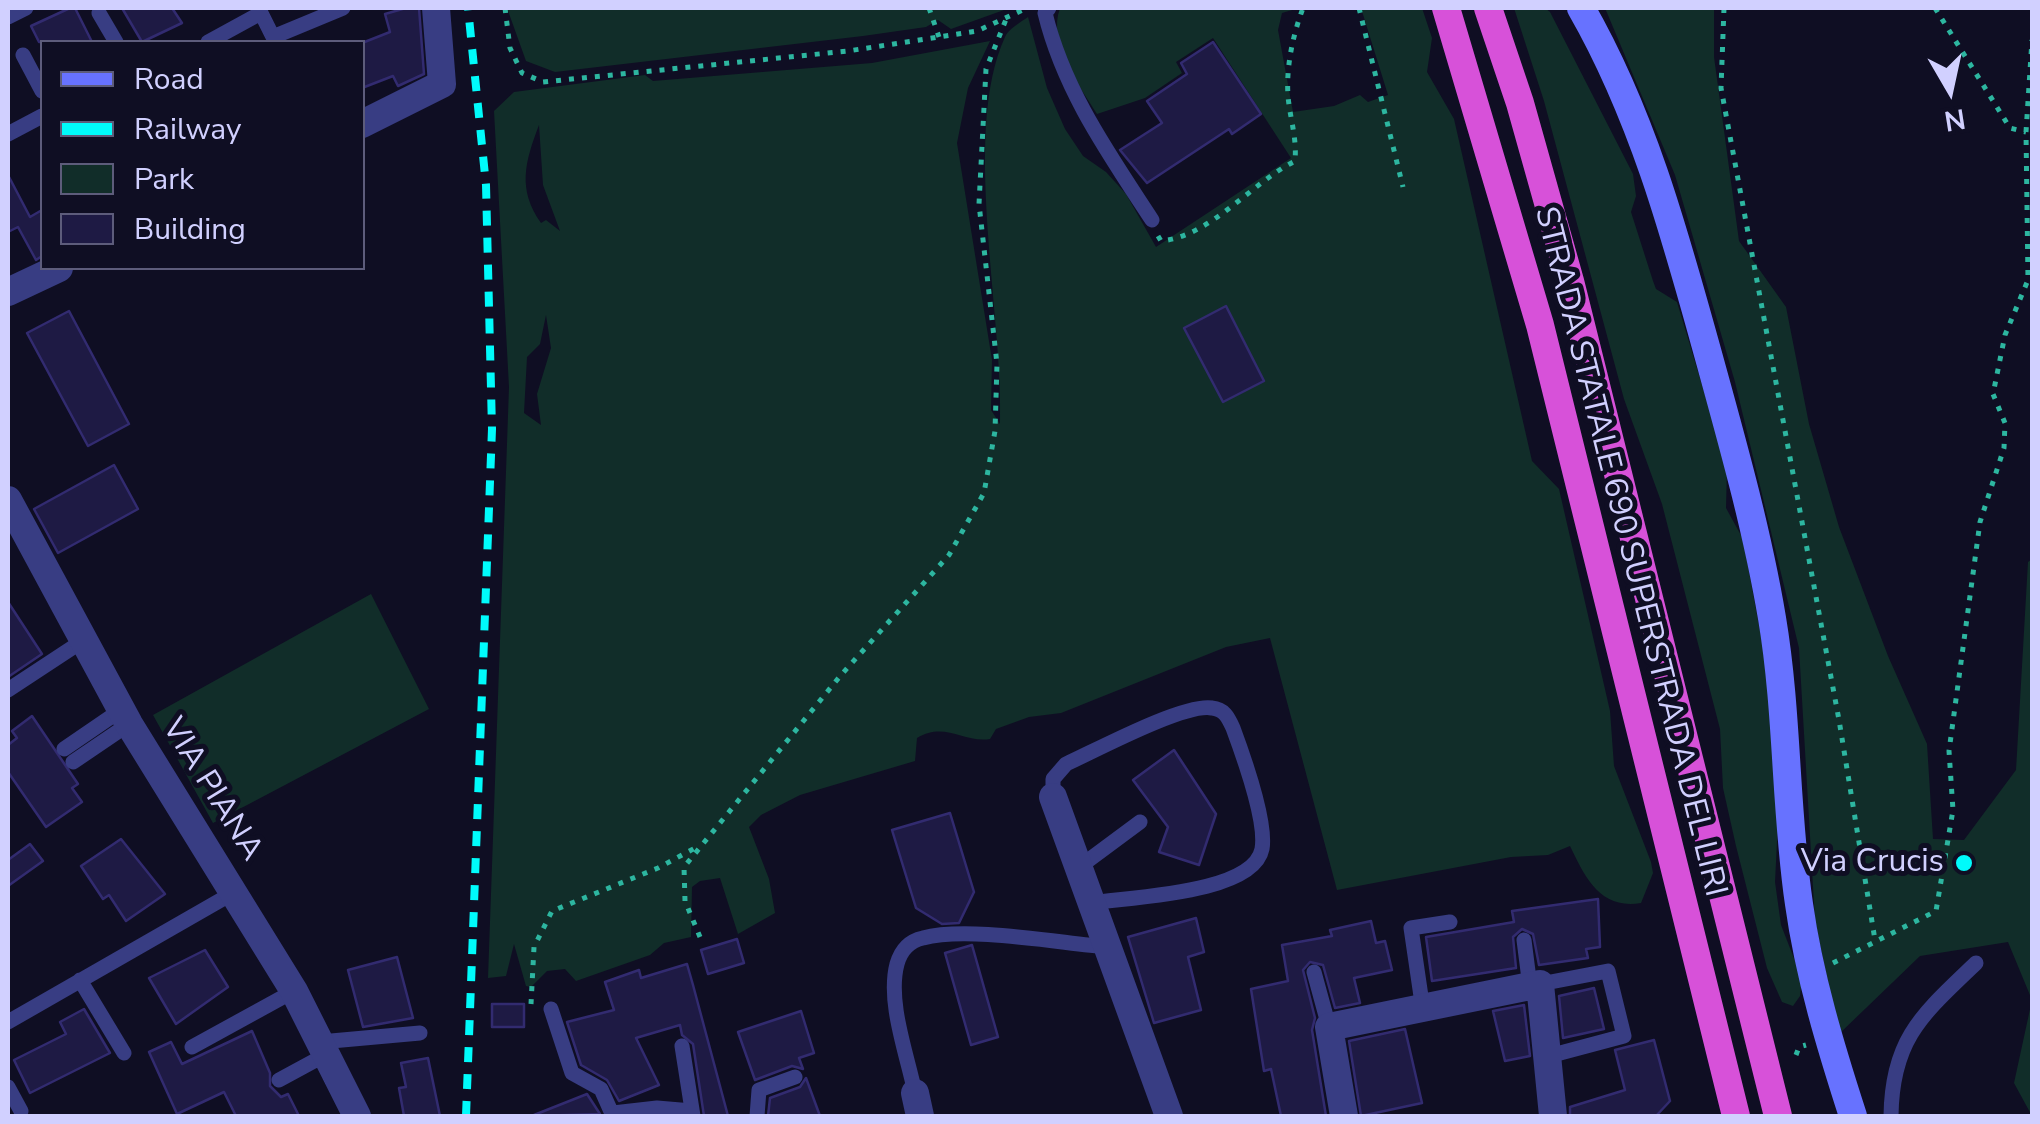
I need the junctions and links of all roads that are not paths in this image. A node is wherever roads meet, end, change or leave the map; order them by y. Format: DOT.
graph roads {
  1 [pos="26,8"];
  2 [pos="343,8"];
  3 [pos="436,8"];
  4 [pos="1049,8"];
  5 [pos="1446,8"];
  6 [pos="1488,8"];
  7 [pos="1581,8"];
  8 [pos="99,13"];
  9 [pos="8,18"];
  10 [pos="115,40"];
  11 [pos="212,40"];
  12 [pos="24,54"];
  13 [pos="40,87"];
  14 [pos="40,117"];
  15 [pos="365,122"];
  16 [pos="8,134"];
  17 [pos="1152,220"];
  18 [pos="54,270"];
  19 [pos="10,286"];
  20 [pos="8,500"];
  21 [pos="84,640"];
  22 [pos="8,690"];
  23 [pos="125,717"];
  24 [pos="68,756"];
  25 [pos="1053,797"];
  26 [pos="1140,822"];
  27 [pos="1078,868"];
  28 [pos="234,893"];
  29 [pos="1091,903"];
  30 [pos="1450,922"];
  31 [pos="1524,940"];
  32 [pos="1108,947"];
  33 [pos="1976,963"];
  34 [pos="1314,972"];
  35 [pos="80,980"];
  36 [pos="1535,985"];
  37 [pos="294,991"];
  38 [pos="551,1009"];
  39 [pos="1423,1010"];
  40 [pos="8,1022"];
  41 [pos="1329,1027"];
  42 [pos="420,1033"];
  43 [pos="682,1046"];
  44 [pos="192,1047"];
  45 [pos="323,1048"];
  46 [pos="124,1053"];
  47 [pos="1549,1056"];
  48 [pos="795,1077"];
  49 [pos="279,1080"];
  50 [pos="8,1087"];
  51 [pos="918,1105"];
  52 [pos="21,1111"];
  53 [pos="692,1114"];
  54 [pos="613,1115"];
  55 [pos="357,1116"];
  56 [pos="756,1116"];
  57 [pos="1169,1116"];
  58 [pos="1344,1116"];
  59 [pos="1553,1116"];
  60 [pos="1736,1116"];
  61 [pos="1778,1116"];
  62 [pos="1854,1116"];
  63 [pos="1892,1116"];
  1 -- 9 [label="lane"];
  2 -- 11 [label="lane"];
  3 -- 15 [label="street"];
  4 -- 17 [label="lane"];
  5 -- 60 [label="highway, STRADA STATALE 690 SUPERSTRADA DEL LIRI"];
  6 -- 61 [label="highway, STRADA STATALE 690 SUPERSTRADA DEL LIRI"];
  7 -- 62 [label="main road"];
  8 -- 10 [label="lane"];
  12 -- 13 [label="lane"];
  14 -- 16 [label="lane"];
  18 -- 19 [label="street"];
  20 -- 21 [label="street, VIA PIANA"];
  21 -- 22 [label="lane"];
  21 -- 23 [label="street, VIA PIANA"];
  23 -- 24 [label="lane"];
  23 -- 28 [label="street, VIA PIANA"];
  25 -- 27 [label="street"];
  25 -- 29 [label="lane"];
  26 -- 27 [label="lane"];
  27 -- 29 [label="street"];
  28 -- 35 [label="lane"];
  28 -- 37 [label="street, VIA PIANA"];
  29 -- 32 [label="street"];
  30 -- 39 [label="lane"];
  31 -- 36 [label="lane"];
  32 -- 51 [label="lane"];
  32 -- 57 [label="street"];
  33 -- 63 [label="lane"];
  34 -- 41 [label="lane"];
  35 -- 40 [label="lane"];
  35 -- 46 [label="lane"];
  36 -- 39 [label="street"];
  36 -- 47 [label="street"];
  36 -- 47 [label="lane"];
  37 -- 44 [label="lane"];
  37 -- 45 [label="street, VIA PIANA"];
  38 -- 54 [label="lane"];
  39 -- 41 [label="street"];
  41 -- 58 [label="street"];
  42 -- 45 [label="lane"];
  43 -- 53 [label="lane"];
  45 -- 49 [label="lane"];
  45 -- 55 [label="street, VIA PIANA"];
  47 -- 59 [label="street"];
  48 -- 56 [label="lane"];
  50 -- 52 [label="lane"];
  53 -- 54 [label="lane"];
}
